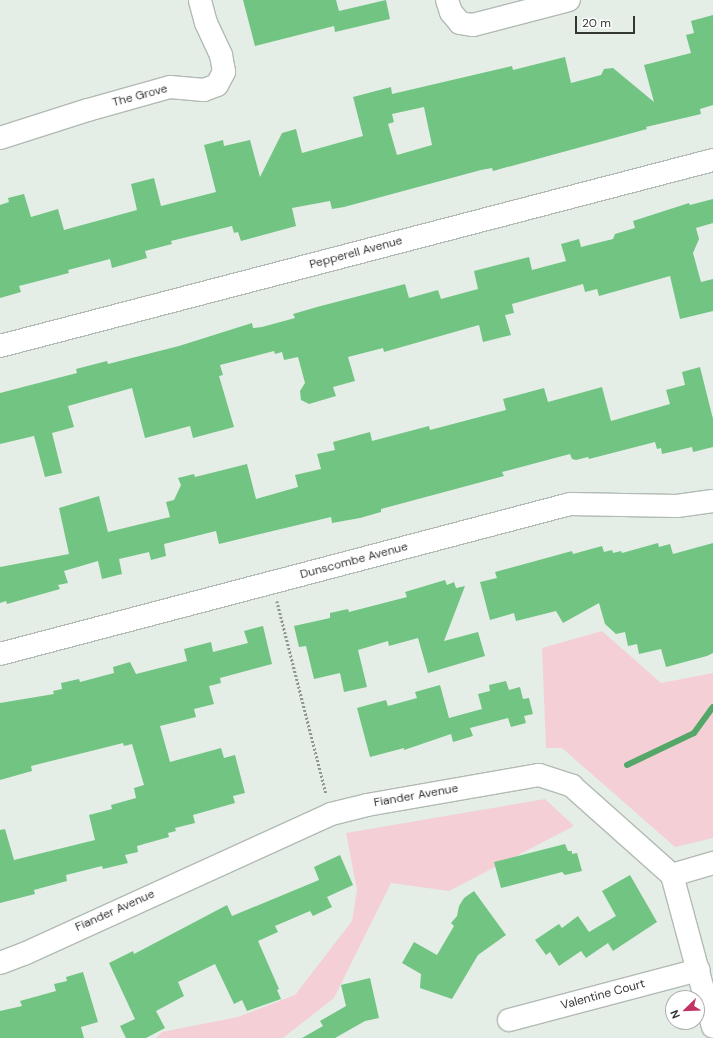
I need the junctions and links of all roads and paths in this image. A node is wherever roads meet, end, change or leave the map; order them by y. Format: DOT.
graph roads {
  1 [pos="200,0"];
  2 [pos="447,0"];
  3 [pos="569,0"];
  4 [pos="0,138"];
  5 [pos="713,160"];
  6 [pos="0,346"];
  7 [pos="713,501"];
  8 [pos="273,583"];
  9 [pos="0,654"];
  10 [pos="326,793"];
  11 [pos="713,863"];
  12 [pos="672,875"];
  13 [pos="0,963"];
  14 [pos="698,970"];
  15 [pos="509,1020"];
  16 [pos="713,1027"];
  1 -- 4 [label="street, The Grove"];
  2 -- 3 [label="street"];
  5 -- 6 [label="street, Pepperell Avenue"];
  7 -- 8 [label="street, Dunscombe Avenue"];
  8 -- 9 [label="street, Dunscombe Avenue"];
  8 -- 10 [label="path"];
  11 -- 12 [label="street"];
  12 -- 13 [label="street, Fiander Avenue"];
  12 -- 14 [label="street"];
  14 -- 15 [label="street, Valentine Court"];
  14 -- 16 [label="street"];
}
